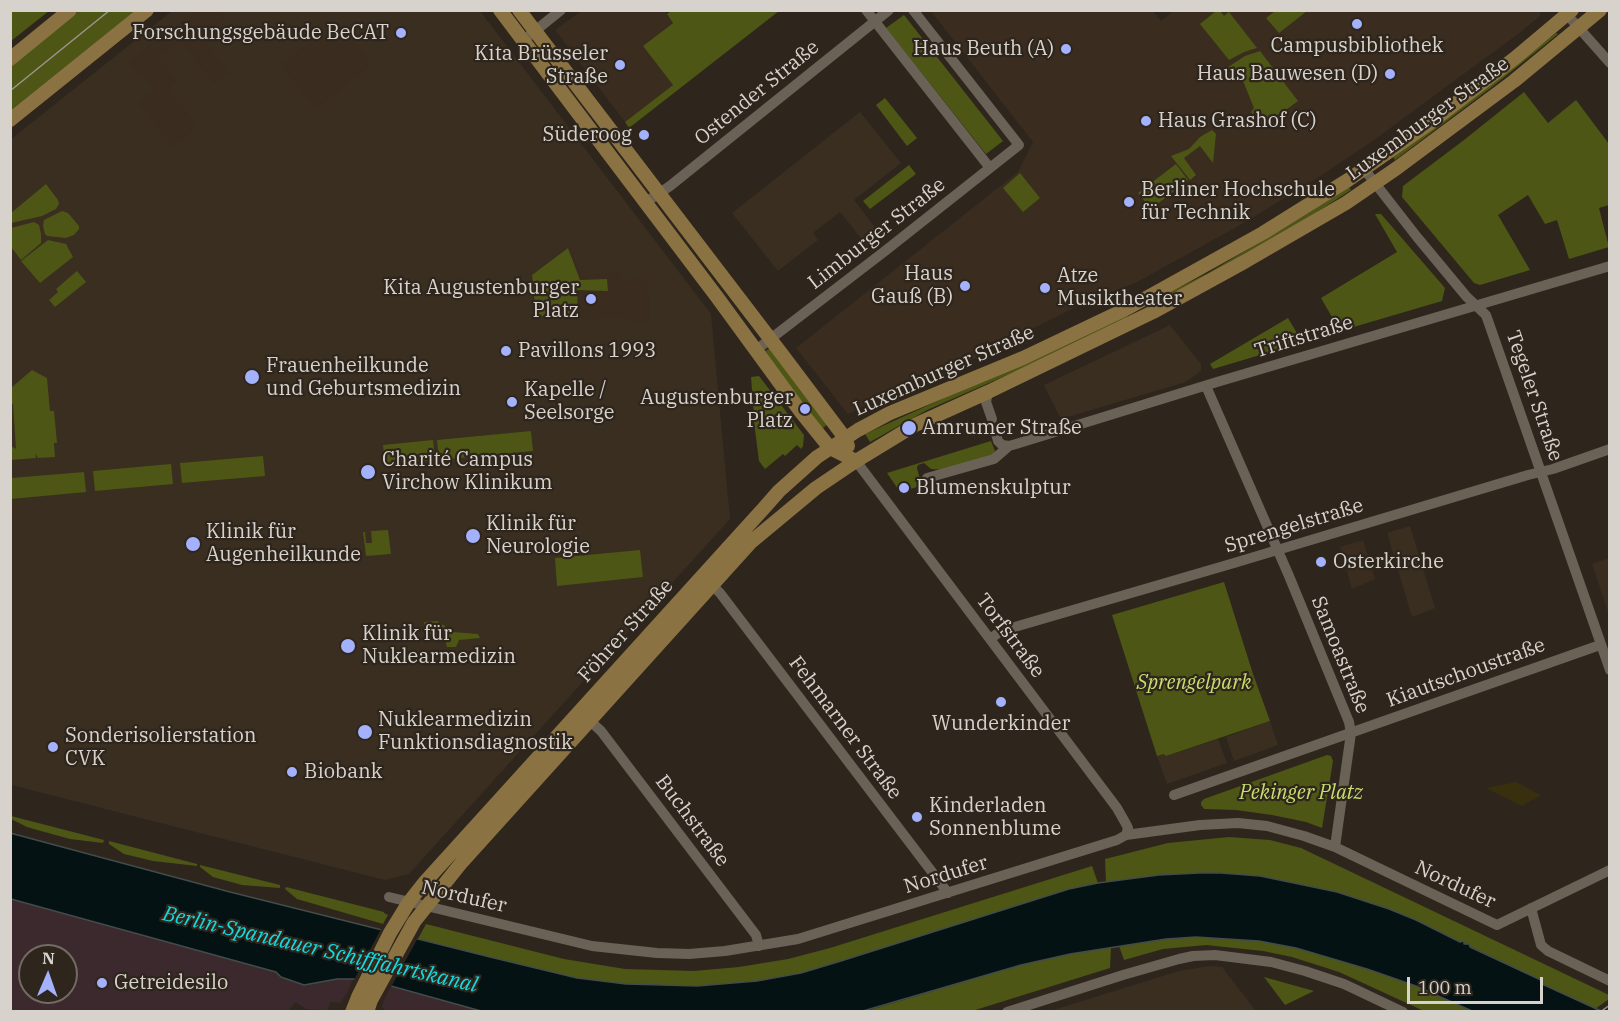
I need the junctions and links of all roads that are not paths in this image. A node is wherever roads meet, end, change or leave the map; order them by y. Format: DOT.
graph roads {
  1 [pos="70,10"];
  2 [pos="147,10"];
  3 [pos="500,10"];
  4 [pos="519,10"];
  5 [pos="561,10"];
  6 [pos="866,10"];
  7 [pos="889,10"];
  8 [pos="913,10"];
  9 [pos="1600,10"];
  10 [pos="1567,12"];
  11 [pos="874,22"];
  12 [pos="1578,28"];
  13 [pos="535,31"];
  14 [pos="523,40"];
  15 [pos="10,58"];
  16 [pos="1610,63"];
  17 [pos="10,120"];
  18 [pos="990,168"];
  19 [pos="1364,169"];
  20 [pos="1375,183"];
  21 [pos="659,194"];
  22 [pos="646,202"];
  23 [pos="1610,266"];
  24 [pos="1146,298"];
  25 [pos="1474,305"];
  26 [pos="1154,312"];
  27 [pos="771,339"];
  28 [pos="756,350"];
  29 [pos="1206,386"];
  30 [pos="988,392"];
  31 [pos="992,419"];
  32 [pos="996,434"];
  33 [pos="845,438"];
  34 [pos="1010,446"];
  35 [pos="831,448"];
  36 [pos="1610,449"];
  37 [pos="856,461"];
  38 [pos="1541,472"];
  39 [pos="927,478"];
  40 [pos="1277,550"];
  41 [pos="712,585"];
  42 [pos="990,639"];
  43 [pos="1600,645"];
  44 [pos="1610,670"];
  45 [pos="590,720"];
  46 [pos="1351,733"];
  47 [pos="1174,795"];
  48 [pos="1126,835"];
  49 [pos="1335,847"];
  50 [pos="1610,870"];
  51 [pos="948,893"];
  52 [pos="389,897"];
  53 [pos="409,902"];
  54 [pos="426,906"];
  55 [pos="1531,908"];
  56 [pos="759,946"];
  57 [pos="1610,981"];
  58 [pos="365,1003"];
  59 [pos="352,1011"];
  60 [pos="1007,1011"];
  61 [pos="1404,1011"];
  1 -- 15 [label="main road"];
  2 -- 17 [label="main road"];
  3 -- 14 [label="main road"];
  4 -- 13 [label="main road"];
  5 -- 13 [label="street"];
  6 -- 11 [label="street"];
  7 -- 11 [label="street, Ostender Straße"];
  8 -- 18 [label="street, Limburger Straße"];
  9 -- 12 [label="main road, Luxemburger Straße"];
  10 -- 12 [label="street"];
  10 -- 19 [label="main road, Luxemburger Straße"];
  11 -- 18 [label="street"];
  11 -- 21 [label="street, Ostender Straße"];
  12 -- 16 [label="street"];
  12 -- 20 [label="main road, Luxemburger Straße"];
  13 -- 14 [label="street"];
  13 -- 21 [label="main road"];
  14 -- 22 [label="main road"];
  18 -- 27 [label="street, Limburger Straße"];
  19 -- 20 [label="street, Tegeler Straße"];
  19 -- 24 [label="main road, Luxemburger Straße"];
  20 -- 25 [label="street, Tegeler Straße"];
  20 -- 26 [label="main road, Luxemburger Straße"];
  21 -- 22 [label="street, Ostender Straße"];
  21 -- 27 [label="main road"];
  22 -- 28 [label="main road"];
  23 -- 25 [label="street, Triftstraße"];
  24 -- 26 [label="main road"];
  24 -- 33 [label="main road, Luxemburger Straße"];
  25 -- 29 [label="street, Triftstraße"];
  25 -- 38 [label="street, Tegeler Straße"];
  26 -- 30 [label="main road, Luxemburger Straße"];
  27 -- 28 [label="street, Limburger Straße"];
  27 -- 33 [label="main road"];
  28 -- 35 [label="main road"];
  29 -- 34 [label="street, Triftstraße"];
  29 -- 40 [label="street, Samoastraße"];
  30 -- 31 [label="street"];
  30 -- 37 [label="main road, Luxemburger Straße"];
  32 -- 34 [label="street"];
  33 -- 35 [label="main road, Föhrer Straße"];
  33 -- 37 [label="main road"];
  34 -- 39 [label="street, Triftstraße"];
  35 -- 37 [label="main road"];
  35 -- 53 [label="main road, Föhrer Straße"];
  36 -- 38 [label="street, Sprengelstraße"];
  37 -- 41 [label="main road, Föhrer Straße"];
  37 -- 42 [label="street, Torfstraße"];
  38 -- 40 [label="street, Sprengelstraße"];
  38 -- 43 [label="street, Tegeler Straße"];
  40 -- 42 [label="street, Sprengelstraße"];
  40 -- 46 [label="street, Samoastraße"];
  41 -- 45 [label="main road, Föhrer Straße"];
  41 -- 51 [label="street, Fehmarner Straße"];
  42 -- 48 [label="street, Torfstraße"];
  43 -- 44 [label="street, Tegeler Straße"];
  43 -- 46 [label="street, Kiautschoustraße"];
  45 -- 54 [label="main road, Föhrer Straße"];
  45 -- 56 [label="street, Buchstraße"];
  46 -- 47 [label="street, Kiautschoustraße"];
  46 -- 49 [label="street, Samoastraße"];
  48 -- 49 [label="street, Nordufer"];
  48 -- 51 [label="street, Nordufer"];
  49 -- 55 [label="street, Nordufer"];
  50 -- 55 [label="street"];
  51 -- 56 [label="street, Nordufer"];
  52 -- 53 [label="street, Nordufer"];
  53 -- 54 [label="street, Nordufer"];
  53 -- 58 [label="main road, Föhrer Straße"];
  54 -- 56 [label="street, Nordufer"];
  54 -- 58 [label="main road, Föhrer Straße"];
  55 -- 57 [label="street"];
  58 -- 59 [label="main road"];
  60 -- 61 [label="street"];
}
